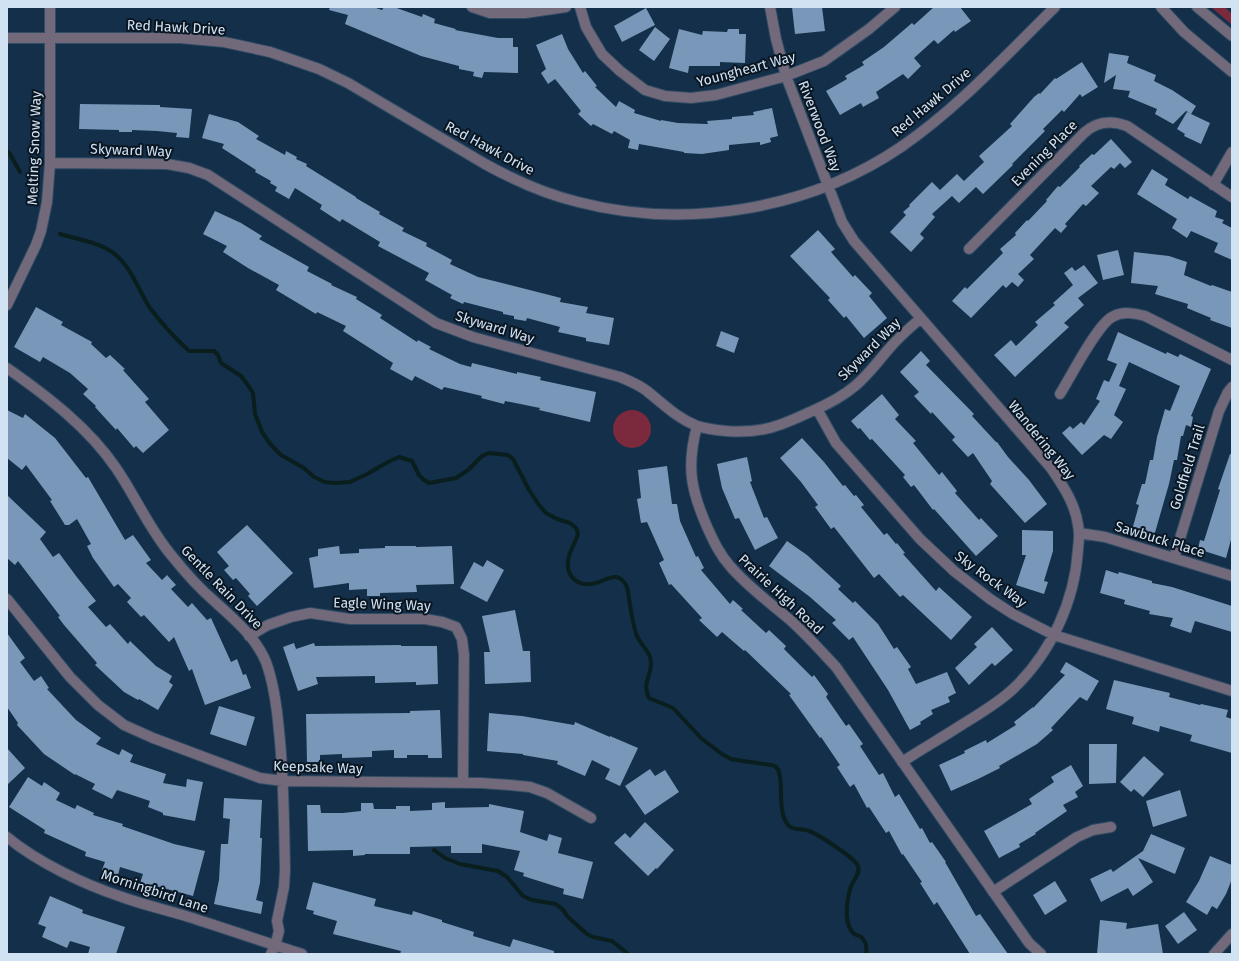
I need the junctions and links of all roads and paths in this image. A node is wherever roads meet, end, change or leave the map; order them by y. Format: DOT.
graph roads {
  1 [pos="50,7"];
  2 [pos="472,7"];
  3 [pos="566,7"];
  4 [pos="580,7"];
  5 [pos="770,7"];
  6 [pos="896,7"];
  7 [pos="1055,7"];
  8 [pos="1161,7"];
  9 [pos="1197,7"];
  10 [pos="1232,36"];
  11 [pos="7,38"];
  12 [pos="50,38"];
  13 [pos="1232,72"];
  14 [pos="786,76"];
  15 [pos="1232,152"];
  16 [pos="50,163"];
  17 [pos="1213,185"];
  18 [pos="828,186"];
  19 [pos="1232,197"];
  20 [pos="970,249"];
  21 [pos="7,305"];
  22 [pos="920,319"];
  23 [pos="1232,360"];
  24 [pos="7,368"];
  25 [pos="1232,387"];
  26 [pos="1060,394"];
  27 [pos="817,409"];
  28 [pos="697,426"];
  29 [pos="1079,534"];
  30 [pos="1174,558"];
  31 [pos="1232,576"];
  32 [pos="7,599"];
  33 [pos="1054,635"];
  34 [pos="249,636"];
  35 [pos="1232,691"];
  36 [pos="902,762"];
  37 [pos="283,781"];
  38 [pos="463,783"];
  39 [pos="591,818"];
  40 [pos="1111,827"];
  41 [pos="7,837"];
  42 [pos="993,892"];
  43 [pos="1232,934"];
  44 [pos="273,950"];
  45 [pos="302,954"];
  46 [pos="1041,954"];
  47 [pos="1214,954"];
  1 -- 12 [label="street, Melting Snow Way"];
  2 -- 3 [label="street"];
  4 -- 14 [label="street, Youngheart Way"];
  5 -- 14 [label="street, Riverwood Way"];
  6 -- 14 [label="street, Youngheart Way"];
  7 -- 18 [label="street, Red Hawk Drive"];
  8 -- 13 [label="street"];
  9 -- 10 [label="street"];
  11 -- 12 [label="street, Red Hawk Drive"];
  12 -- 16 [label="street, Melting Snow Way"];
  12 -- 18 [label="street, Red Hawk Drive"];
  14 -- 18 [label="street, Riverwood Way"];
  15 -- 17 [label="street"];
  16 -- 21 [label="street, Melting Snow Way"];
  16 -- 28 [label="street, Skyward Way"];
  17 -- 19 [label="street, Evening Place"];
  17 -- 20 [label="street, Evening Place"];
  18 -- 22 [label="street, Wandering Way"];
  22 -- 27 [label="street, Skyward Way"];
  22 -- 29 [label="street, Wandering Way"];
  23 -- 26 [label="street"];
  24 -- 34 [label="street, Gentle Rain Drive"];
  25 -- 30 [label="street, Goldfield Trail"];
  27 -- 28 [label="street, Skyward Way"];
  27 -- 33 [label="street, Sky Rock Way"];
  28 -- 36 [label="street, Prairie High Road"];
  29 -- 30 [label="street, Sawbuck Place"];
  29 -- 33 [label="street, Wandering Way"];
  30 -- 31 [label="street, Sawbuck Place"];
  32 -- 37 [label="street, Keepsake Way"];
  33 -- 35 [label="street, Sky Rock Way"];
  33 -- 36 [label="street, Wandering Way"];
  34 -- 37 [label="street, Gentle Rain Drive"];
  34 -- 38 [label="street, Eagle Wing Way"];
  36 -- 42 [label="street"];
  37 -- 38 [label="street, Keepsake Way"];
  37 -- 44 [label="street, Gentle Rain Drive"];
  38 -- 39 [label="street, Keepsake Way"];
  40 -- 42 [label="street"];
  41 -- 44 [label="street, Morningbird Lane"];
  42 -- 46 [label="street"];
  43 -- 47 [label="street"];
  44 -- 45 [label="street, Morningbird Lane"];
}
